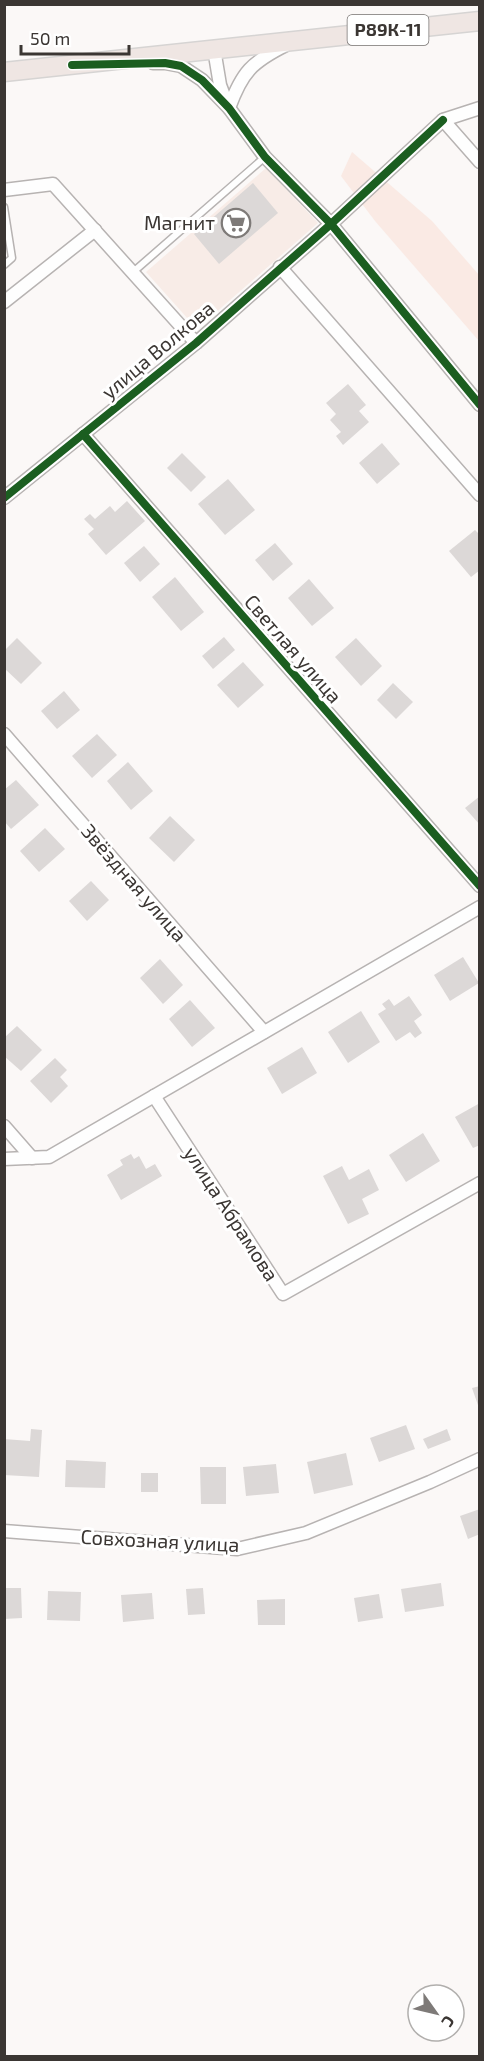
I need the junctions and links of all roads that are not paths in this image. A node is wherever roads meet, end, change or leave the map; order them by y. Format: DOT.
graph roads {
  1 [pos="480,21"];
  2 [pos="297,40"];
  3 [pos="214,49"];
  4 [pos="72,65"];
  5 [pos="4,72"];
  6 [pos="229,108"];
  7 [pos="480,108"];
  8 [pos="443,120"];
  9 [pos="265,157"];
  10 [pos="480,162"];
  11 [pos="4,190"];
  12 [pos="4,207"];
  13 [pos="331,224"];
  14 [pos="94,230"];
  15 [pos="4,265"];
  16 [pos="280,267"];
  17 [pos="132,273"];
  18 [pos="4,302"];
  19 [pos="196,343"];
  20 [pos="480,405"];
  21 [pos="83,434"];
  22 [pos="480,495"];
  23 [pos="4,498"];
  24 [pos="4,734"];
  25 [pos="480,886"];
  26 [pos="480,907"];
  27 [pos="264,1032"];
  28 [pos="154,1096"];
  29 [pos="4,1126"];
  30 [pos="32,1158"];
  31 [pos="4,1159"];
  32 [pos="480,1183"];
  33 [pos="480,1459"];
  34 [pos="4,1531"];
  1 -- 2 [label="main road, Р89К-11"];
  2 -- 3 [label="main road, Р89К-11"];
  2 -- 6 [label="street"];
  3 -- 4 [label="main road, Р89К-11"];
  3 -- 6 [label="street"];
  4 -- 5 [label="main road, Р89К-11"];
  4 -- 6 [label="street"];
  6 -- 9 [label="street"];
  7 -- 8 [label="street"];
  8 -- 10 [label="street"];
  8 -- 13 [label="street, улица Волкова"];
  9 -- 13 [label="street"];
  9 -- 17 [label="lane"];
  11 -- 14 [label="street"];
  12 -- 15 [label="lane"];
  13 -- 16 [label="street, улица Волкова"];
  13 -- 20 [label="street"];
  14 -- 17 [label="street"];
  14 -- 18 [label="street"];
  16 -- 19 [label="street, улица Волкова"];
  16 -- 22 [label="street"];
  17 -- 19 [label="street"];
  19 -- 21 [label="street, улица Волкова"];
  21 -- 23 [label="street, улица Волкова"];
  21 -- 25 [label="street, Светлая улица"];
  24 -- 27 [label="street, Звёздная улица"];
  26 -- 27 [label="street"];
  27 -- 28 [label="street"];
  28 -- 30 [label="street"];
  28 -- 32 [label="street, улица Абрамова"];
  29 -- 30 [label="street"];
  30 -- 31 [label="street"];
  33 -- 34 [label="street, Совхозная улица"];
}
